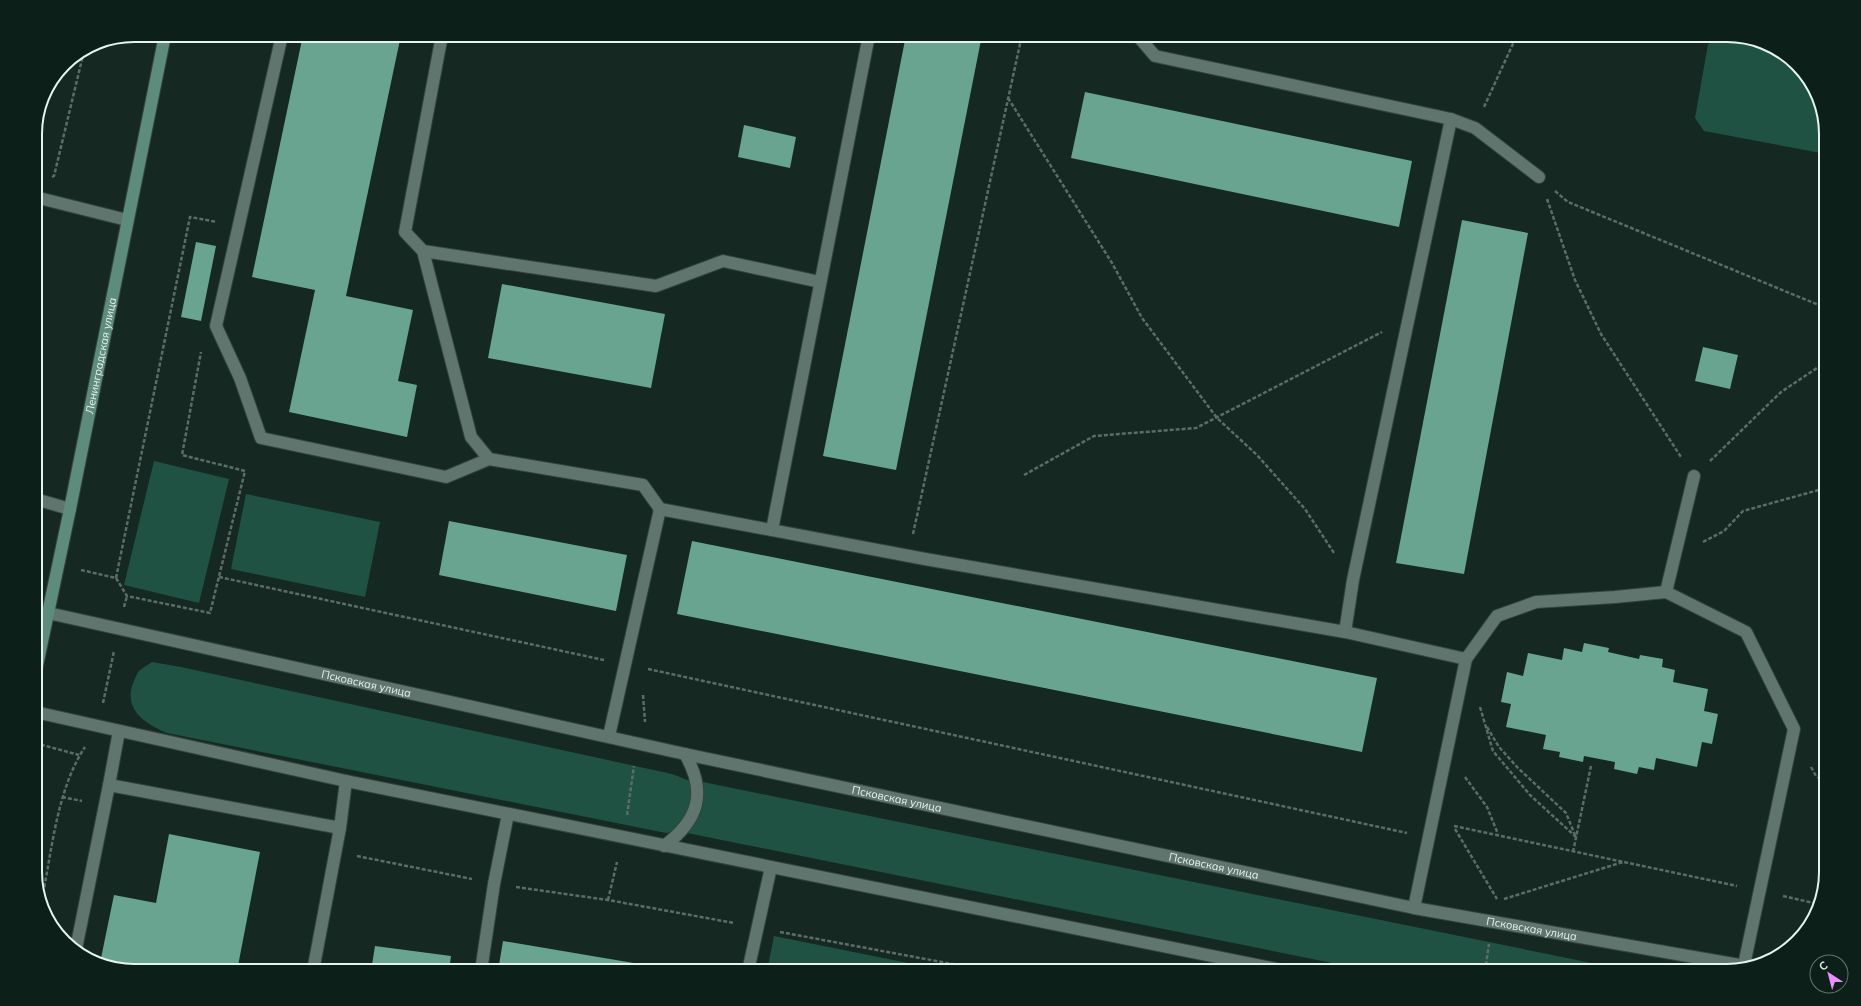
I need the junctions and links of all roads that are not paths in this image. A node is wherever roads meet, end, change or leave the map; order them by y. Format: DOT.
graph roads {
  1 [pos="164,42"];
  2 [pos="280,42"];
  3 [pos="441,42"];
  4 [pos="868,42"];
  5 [pos="1143,42"];
  6 [pos="1451,119"];
  7 [pos="1539,177"];
  8 [pos="42,199"];
  9 [pos="127,220"];
  10 [pos="423,251"];
  11 [pos="820,282"];
  12 [pos="489,459"];
  13 [pos="1694,476"];
  14 [pos="42,501"];
  15 [pos="70,508"];
  16 [pos="660,509"];
  17 [pos="772,530"];
  18 [pos="1666,592"];
  19 [pos="48,613"];
  20 [pos="1345,632"];
  21 [pos="42,642"];
  22 [pos="1466,658"];
  23 [pos="42,714"];
  24 [pos="119,731"];
  25 [pos="609,736"];
  26 [pos="685,754"];
  27 [pos="346,780"];
  28 [pos="109,785"];
  29 [pos="508,814"];
  30 [pos="340,828"];
  31 [pos="664,846"];
  32 [pos="771,867"];
  33 [pos="1414,908"];
  34 [pos="77,944"];
  35 [pos="1745,962"];
  36 [pos="314,964"];
  37 [pos="482,964"];
  38 [pos="750,964"];
  39 [pos="1251,964"];
  40 [pos="1731,964"];
  1 -- 9 [label="main road, Ленинградская улица"];
  2 -- 12 [label="street"];
  3 -- 10 [label="street"];
  4 -- 11 [label="street"];
  5 -- 6 [label="street"];
  6 -- 7 [label="street"];
  6 -- 20 [label="street"];
  8 -- 9 [label="street"];
  9 -- 15 [label="main road, Ленинградская улица"];
  10 -- 11 [label="street"];
  10 -- 12 [label="street"];
  11 -- 17 [label="street"];
  12 -- 16 [label="street"];
  13 -- 18 [label="street"];
  14 -- 15 [label="street"];
  15 -- 19 [label="main road, Ленинградская улица"];
  16 -- 17 [label="street"];
  16 -- 25 [label="street"];
  17 -- 20 [label="street"];
  18 -- 22 [label="street"];
  18 -- 35 [label="street"];
  19 -- 21 [label="main road, Ленинградская улица"];
  19 -- 25 [label="street, Псковская улица"];
  20 -- 22 [label="street"];
  22 -- 33 [label="street"];
  23 -- 24 [label="street"];
  24 -- 27 [label="street"];
  24 -- 28 [label="street"];
  25 -- 26 [label="street, Псковская улица"];
  26 -- 31 [label="street"];
  26 -- 33 [label="street, Псковская улица"];
  27 -- 29 [label="street"];
  27 -- 30 [label="street"];
  28 -- 30 [label="street"];
  28 -- 34 [label="street"];
  29 -- 31 [label="street"];
  29 -- 37 [label="street"];
  30 -- 36 [label="street"];
  31 -- 32 [label="street"];
  32 -- 38 [label="street"];
  32 -- 39 [label="street"];
  33 -- 40 [label="street, Псковская улица"];
}
